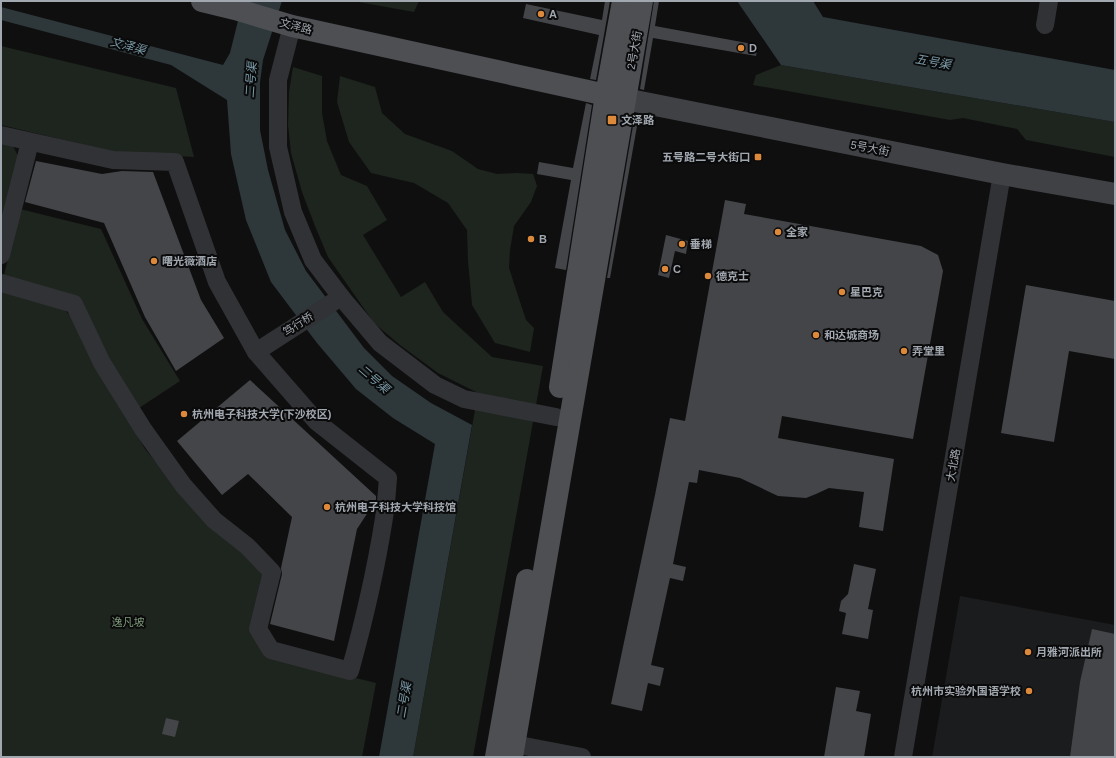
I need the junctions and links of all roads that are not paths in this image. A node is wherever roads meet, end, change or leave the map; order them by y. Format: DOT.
graph roads {
  1 [pos="202,1"];
  2 [pos="623,1"];
  3 [pos="642,1"];
  4 [pos="1049,1"];
  5 [pos="289,25"];
  6 [pos="1044,25"];
  7 [pos="616,97"];
  8 [pos="1,135"];
  9 [pos="30,142"];
  10 [pos="1002,174"];
  11 [pos="1115,194"];
  12 [pos="1,255"];
  13 [pos="1,283"];
  14 [pos="338,299"];
  15 [pos="256,352"];
  16 [pos="556,417"];
  17 [pos="505,750"];
  18 [pos="580,757"];
  19 [pos="903,757"];
  1 -- 5 [label="main road, 文泽路"];
  2 -- 7 [label="main road"];
  3 -- 7 [label="main road, 2号大街"];
  4 -- 6 [label="street"];
  5 -- 7 [label="main road, 文泽路"];
  5 -- 14 [label="street"];
  7 -- 10 [label="main road, 5号大街"];
  7 -- 16 [label="main road"];
  7 -- 17 [label="main road"];
  8 -- 9 [label="street"];
  9 -- 12 [label="street"];
  9 -- 15 [label="street"];
  10 -- 11 [label="main road, 5号大街"];
  10 -- 19 [label="street, 大北路"];
  13 -- 15 [label="street"];
  14 -- 15 [label="street, 笃行桥"];
  14 -- 16 [label="street"];
  16 -- 17 [label="main road"];
  17 -- 18 [label="street"];
}
